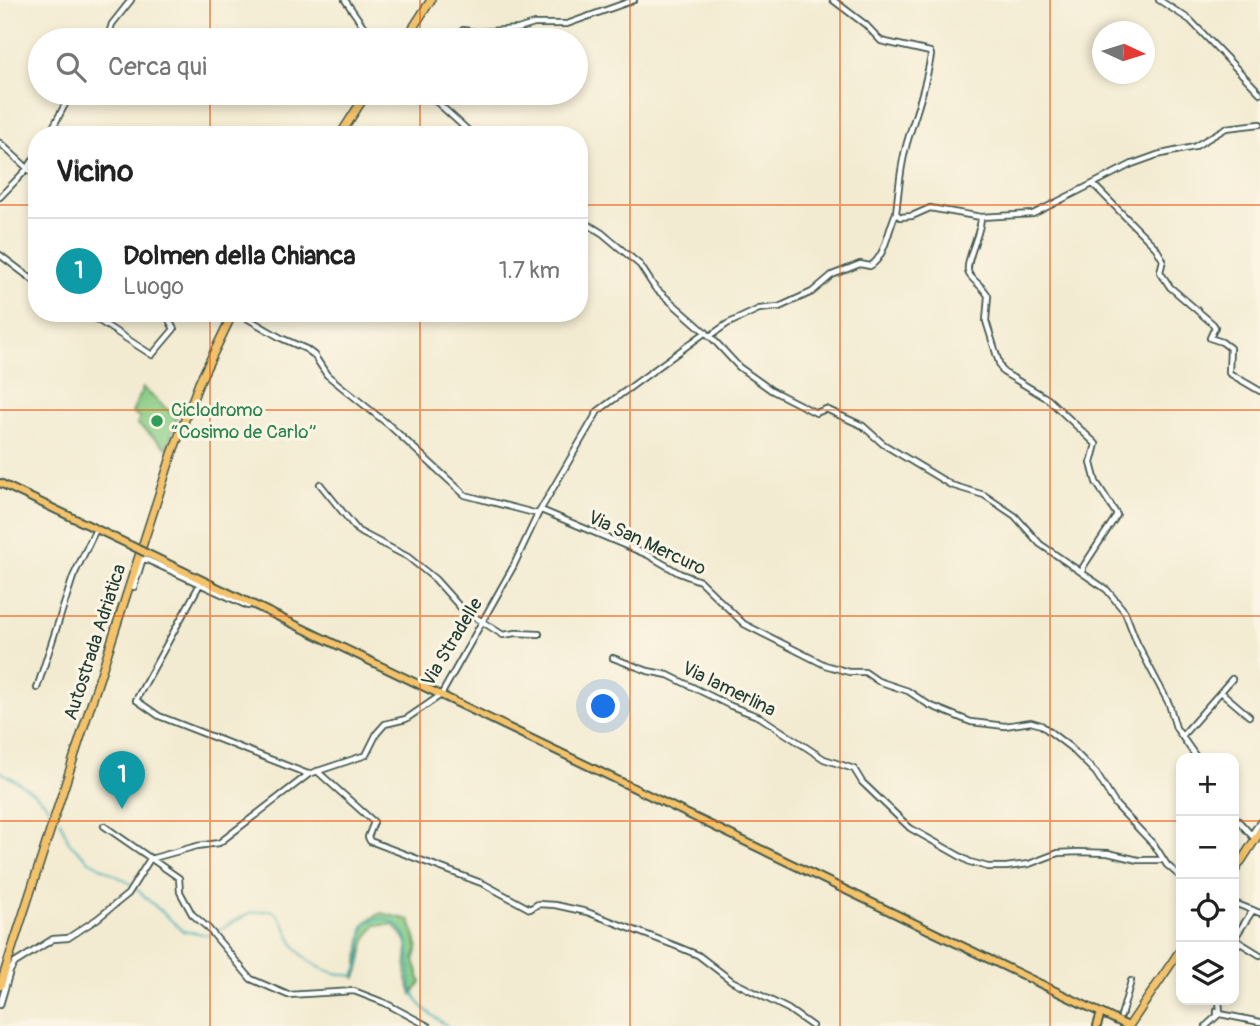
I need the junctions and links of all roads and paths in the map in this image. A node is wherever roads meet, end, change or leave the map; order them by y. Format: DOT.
graph roads {
  1 [pos="131,0"];
  2 [pos="345,0"];
  3 [pos="429,0"];
  4 [pos="634,0"];
  5 [pos="833,0"];
  6 [pos="1159,0"];
  7 [pos="111,28"];
  8 [pos="365,28"];
  9 [pos="411,28"];
  10 [pos="521,28"];
  11 [pos="1260,93"];
  12 [pos="65,105"];
  13 [pos="361,105"];
  14 [pos="441,105"];
  15 [pos="1260,124"];
  16 [pos="54,126"];
  17 [pos="348,126"];
  18 [pos="463,126"];
  19 [pos="0,143"];
  20 [pos="28,168"];
  21 [pos="1093,184"];
  22 [pos="0,197"];
  23 [pos="896,213"];
  24 [pos="981,217"];
  25 [pos="588,224"];
  26 [pos="0,255"];
  27 [pos="28,276"];
  28 [pos="101,322"];
  29 [pos="170,322"];
  30 [pos="230,322"];
  31 [pos="230,322"];
  32 [pos="252,322"];
  33 [pos="708,334"];
  34 [pos="1260,391"];
  35 [pos="0,483"];
  36 [pos="320,484"];
  37 [pos="540,512"];
  38 [pos="96,529"];
  39 [pos="1083,573"];
  40 [pos="200,584"];
  41 [pos="134,587"];
  42 [pos="252,604"];
  43 [pos="481,622"];
  44 [pos="539,634"];
  45 [pos="613,658"];
  46 [pos="1232,679"];
  47 [pos="37,688"];
  48 [pos="1221,692"];
  49 [pos="441,695"];
  50 [pos="1249,716"];
  51 [pos="1182,736"];
  52 [pos="1194,753"];
  53 [pos="317,771"];
  54 [pos="309,774"];
  55 [pos="1239,820"];
  56 [pos="1260,822"];
  57 [pos="104,826"];
  58 [pos="1256,835"];
  59 [pos="150,859"];
  60 [pos="1164,860"];
  61 [pos="1239,865"];
  62 [pos="1176,872"];
  63 [pos="1239,905"];
  64 [pos="1253,911"];
  65 [pos="1260,913"];
  66 [pos="1239,932"];
  67 [pos="1239,942"];
  68 [pos="1260,955"];
  69 [pos="1176,958"];
  70 [pos="0,975"];
  71 [pos="1131,981"];
  72 [pos="0,986"];
  73 [pos="0,1005"];
  74 [pos="1219,1012"];
  75 [pos="1104,1014"];
  76 [pos="1121,1016"];
  77 [pos="1260,1022"];
  78 [pos="1131,1024"];
  79 [pos="1098,1025"];
  80 [pos="428,1026"];
  81 [pos="812,1026"];
  82 [pos="1206,1026"];
  1 -- 7 [label="street"];
  2 -- 8 [label="street"];
  3 -- 9 [label="highway"];
  4 -- 10 [label="street"];
  5 -- 23 [label="street"];
  6 -- 11 [label="street"];
  12 -- 16 [label="street"];
  13 -- 17 [label="highway"];
  14 -- 18 [label="street"];
  15 -- 21 [label="street"];
  19 -- 20 [label="street"];
  20 -- 22 [label="street"];
  21 -- 24 [label="street"];
  21 -- 34 [label="street"];
  23 -- 24 [label="street"];
  23 -- 33 [label="street, Via Stradelle"];
  24 -- 39 [label="street"];
  25 -- 33 [label="street"];
  26 -- 27 [label="street"];
  28 -- 29 [label="street"];
  30 -- 70 [label="highway, Autostrada Adriatica"];
  31 -- 72 [label="highway, Autostrada Adriatica"];
  32 -- 37 [label="street, Via San Mercuro"];
  33 -- 37 [label="street, Via Stradelle"];
  33 -- 39 [label="street"];
  35 -- 38 [label="main road"];
  36 -- 43 [label="street"];
  37 -- 43 [label="street, Via Stradelle"];
  37 -- 60 [label="street, Via San Mercuro"];
  38 -- 42 [label="main road, bridge"];
  38 -- 47 [label="street"];
  39 -- 51 [label="street"];
  40 -- 41 [label="street"];
  40 -- 42 [label="street"];
  40 -- 54 [label="street"];
  42 -- 49 [label="main road"];
  43 -- 44 [label="street"];
  43 -- 49 [label="street, Via Stradelle"];
  45 -- 60 [label="street, Via lamerlina"];
  46 -- 48 [label="street"];
  48 -- 50 [label="street"];
  48 -- 51 [label="street"];
  49 -- 53 [label="street, Via Stradelle"];
  49 -- 75 [label="main road"];
  51 -- 52 [label="street"];
  53 -- 54 [label="street, Via Stradelle"];
  53 -- 81 [label="street"];
  54 -- 59 [label="street, Via Stradelle"];
  55 -- 58 [label="street"];
  56 -- 58 [label="street"];
  57 -- 59 [label="street"];
  58 -- 61 [label="highway"];
  59 -- 73 [label="street"];
  59 -- 80 [label="street"];
  60 -- 62 [label="street, Via San Mercuro"];
  63 -- 64 [label="street"];
  64 -- 65 [label="street"];
  64 -- 66 [label="street"];
  67 -- 68 [label="street"];
  69 -- 78 [label="highway"];
  71 -- 76 [label="street"];
  74 -- 77 [label="street"];
  74 -- 82 [label="street"];
  75 -- 78 [label="main road"];
  75 -- 79 [label="main road"];
}
